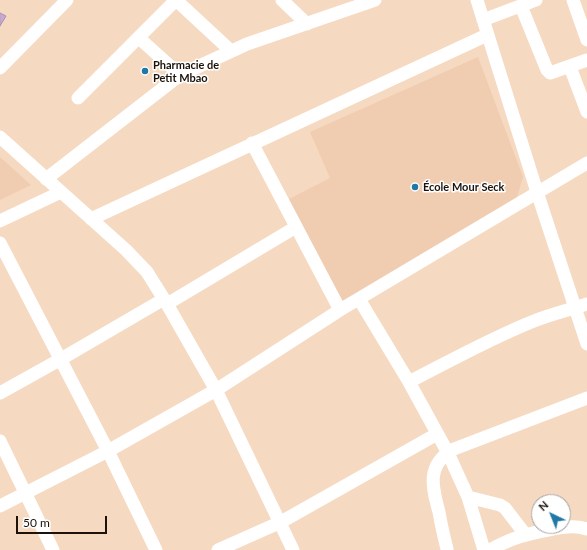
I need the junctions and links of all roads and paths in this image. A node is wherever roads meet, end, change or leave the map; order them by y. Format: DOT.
graph roads {
  1 [pos="67,0"];
  2 [pos="176,0"];
  3 [pos="282,0"];
  4 [pos="375,0"];
  5 [pos="477,0"];
  6 [pos="536,0"];
  7 [pos="573,0"];
  8 [pos="521,6"];
  9 [pos="483,20"];
  10 [pos="307,24"];
  11 [pos="487,35"];
  12 [pos="139,38"];
  13 [pos="587,40"];
  14 [pos="231,52"];
  15 [pos="587,60"];
  16 [pos="570,67"];
  17 [pos="0,68"];
  18 [pos="180,75"];
  19 [pos="78,98"];
  20 [pos="587,112"];
  21 [pos="0,137"];
  22 [pos="252,143"];
  23 [pos="587,163"];
  24 [pos="46,179"];
  25 [pos="61,192"];
  26 [pos="537,192"];
  27 [pos="91,218"];
  28 [pos="0,221"];
  29 [pos="296,227"];
  30 [pos="0,243"];
  31 [pos="359,299"];
  32 [pos="165,301"];
  33 [pos="581,306"];
  34 [pos="340,310"];
  35 [pos="587,344"];
  36 [pos="61,359"];
  37 [pos="409,382"];
  38 [pos="216,390"];
  39 [pos="0,393"];
  40 [pos="587,398"];
  41 [pos="437,434"];
  42 [pos="0,441"];
  43 [pos="108,451"];
  44 [pos="448,452"];
  45 [pos="26,493"];
  46 [pos="468,497"];
  47 [pos="0,506"];
  48 [pos="280,522"];
  49 [pos="587,529"];
  50 [pos="525,534"];
  51 [pos="507,546"];
  52 [pos="447,549"];
  53 [pos="53,550"];
  54 [pos="156,550"];
  55 [pos="218,550"];
  56 [pos="293,550"];
  57 [pos="484,550"];
  58 [pos="490,550"];
  1 -- 17 [label="street"];
  2 -- 12 [label="street"];
  2 -- 14 [label="street"];
  3 -- 10 [label="street"];
  4 -- 10 [label="street"];
  5 -- 9 [label="street"];
  6 -- 8 [label="street"];
  7 -- 13 [label="street"];
  8 -- 9 [label="street"];
  8 -- 16 [label="street"];
  9 -- 11 [label="street"];
  10 -- 14 [label="street"];
  11 -- 22 [label="street"];
  11 -- 26 [label="street"];
  12 -- 18 [label="street"];
  12 -- 19 [label="street"];
  14 -- 18 [label="street"];
  15 -- 16 [label="street"];
  16 -- 20 [label="street"];
  18 -- 24 [label="street"];
  21 -- 24 [label="street"];
  22 -- 27 [label="street"];
  22 -- 29 [label="street"];
  23 -- 26 [label="street"];
  24 -- 25 [label="street"];
  25 -- 27 [label="street"];
  25 -- 28 [label="street"];
  26 -- 31 [label="street"];
  26 -- 33 [label="street"];
  27 -- 32 [label="street"];
  29 -- 32 [label="street"];
  29 -- 34 [label="street"];
  30 -- 36 [label="street"];
  31 -- 34 [label="street"];
  31 -- 37 [label="street"];
  32 -- 36 [label="street"];
  32 -- 38 [label="street"];
  33 -- 35 [label="street"];
  33 -- 37 [label="street"];
  34 -- 38 [label="street"];
  36 -- 39 [label="street"];
  36 -- 43 [label="street"];
  37 -- 41 [label="street"];
  38 -- 43 [label="street"];
  38 -- 48 [label="street"];
  40 -- 44 [label="street"];
  41 -- 44 [label="street"];
  41 -- 48 [label="street"];
  42 -- 45 [label="street"];
  43 -- 45 [label="street"];
  43 -- 54 [label="street"];
  44 -- 46 [label="street"];
  44 -- 52 [label="street"];
  45 -- 47 [label="street"];
  45 -- 53 [label="street"];
  46 -- 50 [label="street"];
  46 -- 57 [label="street"];
  48 -- 55 [label="street"];
  48 -- 56 [label="street"];
  49 -- 50 [label="street"];
  50 -- 51 [label="street"];
  51 -- 58 [label="street"];
}
